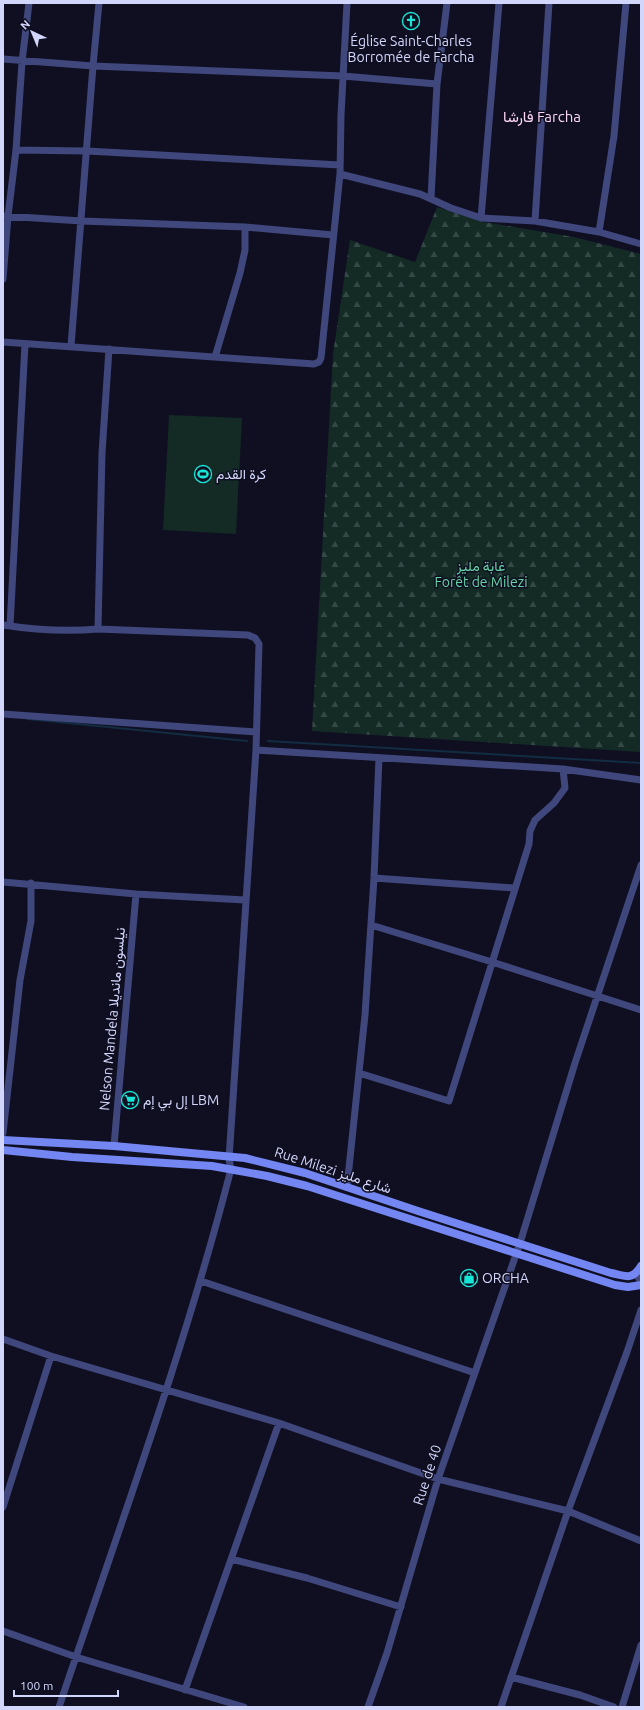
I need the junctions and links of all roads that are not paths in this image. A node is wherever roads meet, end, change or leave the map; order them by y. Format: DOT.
graph roads {
  1 [pos="29,3"];
  2 [pos="99,3"];
  3 [pos="347,3"];
  4 [pos="447,3"];
  5 [pos="499,3"];
  6 [pos="549,3"];
  7 [pos="626,3"];
  8 [pos="3,59"];
  9 [pos="22,62"];
  10 [pos="93,66"];
  11 [pos="343,76"];
  12 [pos="437,84"];
  13 [pos="16,150"];
  14 [pos="87,151"];
  15 [pos="340,165"];
  16 [pos="340,174"];
  17 [pos="431,198"];
  18 [pos="5,216"];
  19 [pos="481,218"];
  20 [pos="82,221"];
  21 [pos="535,222"];
  22 [pos="246,227"];
  23 [pos="599,232"];
  24 [pos="333,235"];
  25 [pos="641,244"];
  26 [pos="3,279"];
  27 [pos="3,342"];
  28 [pos="25,344"];
  29 [pos="71,346"];
  30 [pos="109,349"];
  31 [pos="215,357"];
  32 [pos="6,626"];
  33 [pos="98,629"];
  34 [pos="3,714"];
  35 [pos="256,732"];
  36 [pos="256,750"];
  37 [pos="379,758"];
  38 [pos="563,769"];
  39 [pos="641,780"];
  40 [pos="641,865"];
  41 [pos="374,878"];
  42 [pos="3,882"];
  43 [pos="32,883"];
  44 [pos="514,888"];
  45 [pos="136,894"];
  46 [pos="245,900"];
  47 [pos="371,925"];
  48 [pos="492,962"];
  49 [pos="597,997"];
  50 [pos="641,1010"];
  51 [pos="359,1073"];
  52 [pos="3,1133"];
  53 [pos="3,1140"];
  54 [pos="114,1146"];
  55 [pos="3,1150"];
  56 [pos="229,1156"];
  57 [pos="231,1169"];
  58 [pos="347,1187"];
  59 [pos="520,1243"];
  60 [pos="517,1252"];
  61 [pos="641,1266"];
  62 [pos="636,1274"];
  63 [pos="201,1281"];
  64 [pos="641,1284"];
  65 [pos="641,1310"];
  66 [pos="3,1339"];
  67 [pos="51,1356"];
  68 [pos="475,1373"];
  69 [pos="166,1389"];
  70 [pos="279,1423"];
  71 [pos="438,1480"];
  72 [pos="3,1507"];
  73 [pos="568,1511"];
  74 [pos="641,1540"];
  75 [pos="231,1559"];
  76 [pos="401,1607"];
  77 [pos="3,1631"];
  78 [pos="641,1645"];
  79 [pos="76,1657"];
  80 [pos="511,1677"];
  81 [pos="185,1690"];
  82 [pos="59,1707"];
  83 [pos="244,1707"];
  84 [pos="368,1707"];
  85 [pos="501,1707"];
  86 [pos="614,1707"];
  87 [pos="622,1707"];
  1 -- 9 [label="street"];
  2 -- 10 [label="street"];
  3 -- 11 [label="street"];
  4 -- 12 [label="street"];
  5 -- 19 [label="street"];
  6 -- 21 [label="street"];
  7 -- 23 [label="street"];
  8 -- 9 [label="street"];
  9 -- 10 [label="street"];
  9 -- 13 [label="street"];
  10 -- 11 [label="street"];
  10 -- 14 [label="street"];
  11 -- 12 [label="street"];
  11 -- 15 [label="street"];
  12 -- 17 [label="street"];
  13 -- 14 [label="street"];
  13 -- 18 [label="street"];
  14 -- 15 [label="street"];
  14 -- 20 [label="street"];
  15 -- 16 [label="street"];
  16 -- 17 [label="street"];
  16 -- 24 [label="street"];
  17 -- 19 [label="street"];
  18 -- 20 [label="street"];
  18 -- 26 [label="street"];
  19 -- 21 [label="street"];
  20 -- 22 [label="street"];
  20 -- 29 [label="street"];
  21 -- 23 [label="street"];
  22 -- 24 [label="street"];
  22 -- 31 [label="street"];
  23 -- 25 [label="street"];
  24 -- 31 [label="street"];
  27 -- 28 [label="street"];
  28 -- 29 [label="street"];
  28 -- 32 [label="street"];
  29 -- 30 [label="street"];
  30 -- 31 [label="street"];
  30 -- 33 [label="street"];
  32 -- 33 [label="street"];
  33 -- 35 [label="street"];
  34 -- 35 [label="street"];
  35 -- 36 [label="street"];
  36 -- 37 [label="street"];
  36 -- 46 [label="street"];
  37 -- 38 [label="street"];
  37 -- 41 [label="street"];
  38 -- 39 [label="street"];
  38 -- 44 [label="street"];
  40 -- 49 [label="street, Rue de 40"];
  41 -- 44 [label="street"];
  41 -- 47 [label="street"];
  42 -- 43 [label="street"];
  43 -- 45 [label="street"];
  43 -- 52 [label="street"];
  44 -- 48 [label="street"];
  45 -- 46 [label="street"];
  45 -- 54 [label="street, Nelson Mandela نيلسون مانديلا"];
  46 -- 56 [label="street"];
  47 -- 48 [label="street"];
  47 -- 51 [label="street"];
  48 -- 49 [label="street"];
  48 -- 51 [label="street"];
  49 -- 50 [label="street"];
  49 -- 59 [label="street, Rue de 40"];
  51 -- 58 [label="street"];
  53 -- 54 [label="street, Rue Milezi شارع مليز"];
  54 -- 56 [label="street, Rue Milezi شارع مليز"];
  55 -- 57 [label="street, Rue Milezi شارع مليز"];
  56 -- 57 [label="street"];
  56 -- 58 [label="street, Rue Milezi شارع مليز"];
  57 -- 60 [label="street, Rue Milezi شارع مليز"];
  57 -- 63 [label="street"];
  58 -- 59 [label="street, Rue Milezi شارع مليز"];
  59 -- 60 [label="street, Rue de 40"];
  59 -- 62 [label="street, Rue Milezi شارع مليز"];
  60 -- 64 [label="street, Rue Milezi شارع مليز"];
  60 -- 68 [label="street, Rue de 40"];
  61 -- 62 [label="street"];
  62 -- 64 [label="street"];
  63 -- 68 [label="street"];
  63 -- 69 [label="street"];
  65 -- 73 [label="street"];
  66 -- 67 [label="street"];
  67 -- 69 [label="street"];
  67 -- 72 [label="street"];
  68 -- 71 [label="street, Rue de 40"];
  69 -- 70 [label="street"];
  69 -- 79 [label="street"];
  70 -- 71 [label="street"];
  70 -- 75 [label="street"];
  71 -- 73 [label="street"];
  71 -- 76 [label="street, Rue de 40"];
  73 -- 74 [label="street"];
  73 -- 80 [label="street"];
  75 -- 76 [label="street"];
  75 -- 81 [label="street"];
  76 -- 84 [label="street, Rue de 40"];
  77 -- 79 [label="street"];
  78 -- 87 [label="street"];
  79 -- 81 [label="street"];
  79 -- 82 [label="street"];
  80 -- 85 [label="street"];
  80 -- 86 [label="street"];
  81 -- 83 [label="street"];
}
